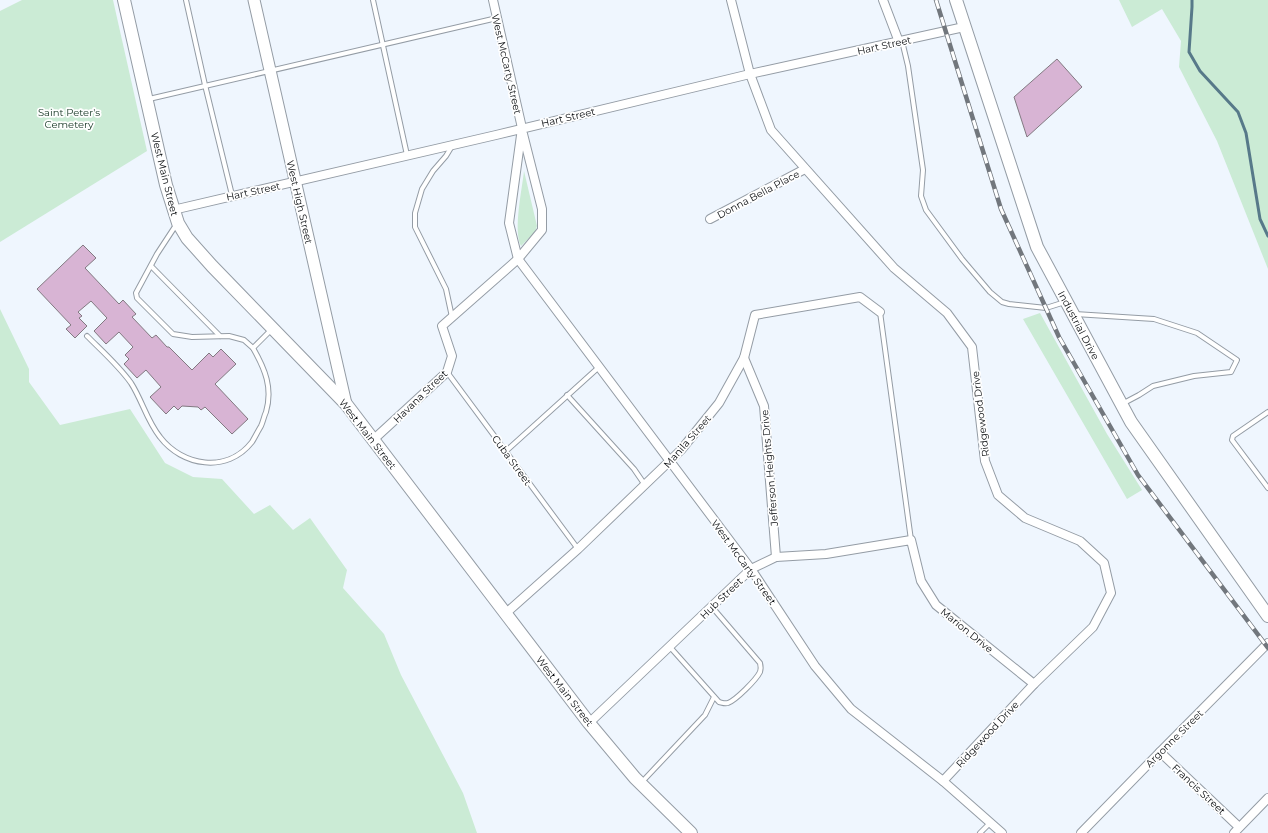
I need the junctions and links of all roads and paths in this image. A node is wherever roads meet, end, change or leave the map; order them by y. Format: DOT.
graph roads {
  1 [pos="124,0"];
  2 [pos="186,0"];
  3 [pos="254,0"];
  4 [pos="372,0"];
  5 [pos="493,0"];
  6 [pos="730,0"];
  7 [pos="883,0"];
  8 [pos="956,0"];
  9 [pos="497,18"];
  10 [pos="964,27"];
  11 [pos="901,42"];
  12 [pos="382,44"];
  13 [pos="270,71"];
  14 [pos="750,74"];
  15 [pos="205,86"];
  16 [pos="147,99"];
  17 [pos="522,128"];
  18 [pos="453,145"];
  19 [pos="407,156"];
  20 [pos="805,169"];
  21 [pos="296,182"];
  22 [pos="232,195"];
  23 [pos="173,210"];
  24 [pos="710,219"];
  25 [pos="178,223"];
  26 [pos="518,259"];
  27 [pos="151,266"];
  28 [pos="1066,302"];
  29 [pos="880,312"];
  30 [pos="1073,314"];
  31 [pos="452,317"];
  32 [pos="272,328"];
  33 [pos="87,336"];
  34 [pos="220,336"];
  35 [pos="253,348"];
  36 [pos="744,358"];
  37 [pos="598,367"];
  38 [pos="447,372"];
  39 [pos="568,395"];
  40 [pos="346,404"];
  41 [pos="1122,404"];
  42 [pos="1268,412"];
  43 [pos="373,440"];
  44 [pos="506,451"];
  45 [pos="670,462"];
  46 [pos="645,485"];
  47 [pos="1268,488"];
  48 [pos="911,540"];
  49 [pos="578,549"];
  50 [pos="776,558"];
  51 [pos="751,569"];
  52 [pos="712,606"];
  53 [pos="505,614"];
  54 [pos="1268,616"];
  55 [pos="1268,643"];
  56 [pos="670,647"];
  57 [pos="1034,684"];
  58 [pos="714,696"];
  59 [pos="589,723"];
  60 [pos="1160,752"];
  61 [pos="943,781"];
  62 [pos="640,784"];
  63 [pos="1268,798"];
  64 [pos="990,822"];
  65 [pos="1236,830"];
  66 [pos="691,833"];
  67 [pos="980,833"];
  68 [pos="1002,833"];
  69 [pos="1081,833"];
  1 -- 16 [label="main road, West Main Street"];
  2 -- 15 [label="lane"];
  3 -- 13 [label="street, West High Street"];
  4 -- 12 [label="lane"];
  5 -- 9 [label="street, West McCarty Street"];
  6 -- 14 [label="street, Ridgewood Drive"];
  7 -- 11 [label="street"];
  8 -- 10 [label="main road, Industrial Drive"];
  9 -- 12 [label="lane"];
  9 -- 17 [label="street, West McCarty Street"];
  10 -- 11 [label="street, Hart Street"];
  10 -- 28 [label="main road, Industrial Drive"];
  11 -- 14 [label="street, Hart Street"];
  11 -- 28 [label="lane"];
  12 -- 13 [label="lane"];
  12 -- 19 [label="lane"];
  13 -- 15 [label="lane"];
  13 -- 21 [label="street, West High Street"];
  14 -- 17 [label="street, Hart Street"];
  14 -- 20 [label="street, Ridgewood Drive"];
  15 -- 16 [label="lane"];
  15 -- 22 [label="lane"];
  16 -- 23 [label="main road, West Main Street"];
  17 -- 18 [label="street, Hart Street"];
  17 -- 26 [label="street, West McCarty Street"];
  17 -- 26 [label="street, West McCarty Street"];
  18 -- 19 [label="street, Hart Street"];
  18 -- 31 [label="lane"];
  19 -- 21 [label="street, Hart Street"];
  20 -- 24 [label="street, Donna Bella Place"];
  20 -- 57 [label="street, Ridgewood Drive"];
  21 -- 22 [label="street, Hart Street"];
  21 -- 40 [label="street, West High Street"];
  22 -- 23 [label="street, Hart Street"];
  23 -- 25 [label="main road, West Main Street"];
  25 -- 27 [label="lane"];
  25 -- 32 [label="main road, West Main Street"];
  26 -- 31 [label="street, Havana Street"];
  26 -- 37 [label="street, West McCarty Street"];
  27 -- 34 [label="lane"];
  27 -- 34 [label="lane"];
  28 -- 30 [label="main road, Industrial Drive"];
  29 -- 36 [label="street, Manila Street"];
  29 -- 48 [label="lane"];
  30 -- 41 [label="main road, Industrial Drive"];
  30 -- 41 [label="lane"];
  31 -- 38 [label="street, Havana Street"];
  32 -- 35 [label="lane"];
  32 -- 40 [label="main road, West Main Street"];
  33 -- 35 [label="lane"];
  34 -- 35 [label="lane"];
  36 -- 45 [label="street, Manila Street"];
  36 -- 50 [label="street, Jefferson Heights Drive"];
  37 -- 39 [label="lane"];
  37 -- 45 [label="street, West McCarty Street"];
  38 -- 43 [label="street, Havana Street"];
  38 -- 44 [label="lane, Cuba Street"];
  39 -- 44 [label="lane"];
  39 -- 46 [label="lane"];
  40 -- 43 [label="main road, West Main Street"];
  41 -- 54 [label="main road, Industrial Drive"];
  42 -- 47 [label="lane"];
  43 -- 53 [label="main road, West Main Street"];
  44 -- 49 [label="lane, Cuba Street"];
  45 -- 46 [label="street, Manila Street"];
  45 -- 51 [label="street, West McCarty Street"];
  46 -- 49 [label="street, Manila Street"];
  48 -- 50 [label="street, Hub Street"];
  48 -- 57 [label="street, Marion Drive"];
  49 -- 53 [label="street, Manila Street"];
  50 -- 51 [label="street, Hub Street"];
  51 -- 52 [label="street, Hub Street"];
  51 -- 61 [label="street, West McCarty Street"];
  52 -- 56 [label="street, Hub Street"];
  52 -- 58 [label="lane"];
  53 -- 59 [label="main road, West Main Street"];
  55 -- 60 [label="street, Argonne Street"];
  56 -- 58 [label="lane"];
  56 -- 59 [label="street, Hub Street"];
  57 -- 61 [label="street, Ridgewood Drive"];
  58 -- 62 [label="lane"];
  59 -- 62 [label="main road, West Main Street"];
  60 -- 65 [label="street, Francis Street"];
  60 -- 69 [label="street, Argonne Street"];
  61 -- 64 [label="street, West McCarty Street"];
  62 -- 66 [label="main road, West Main Street"];
  63 -- 65 [label="street"];
  64 -- 67 [label="lane"];
  64 -- 68 [label="street, West McCarty Street"];
}
